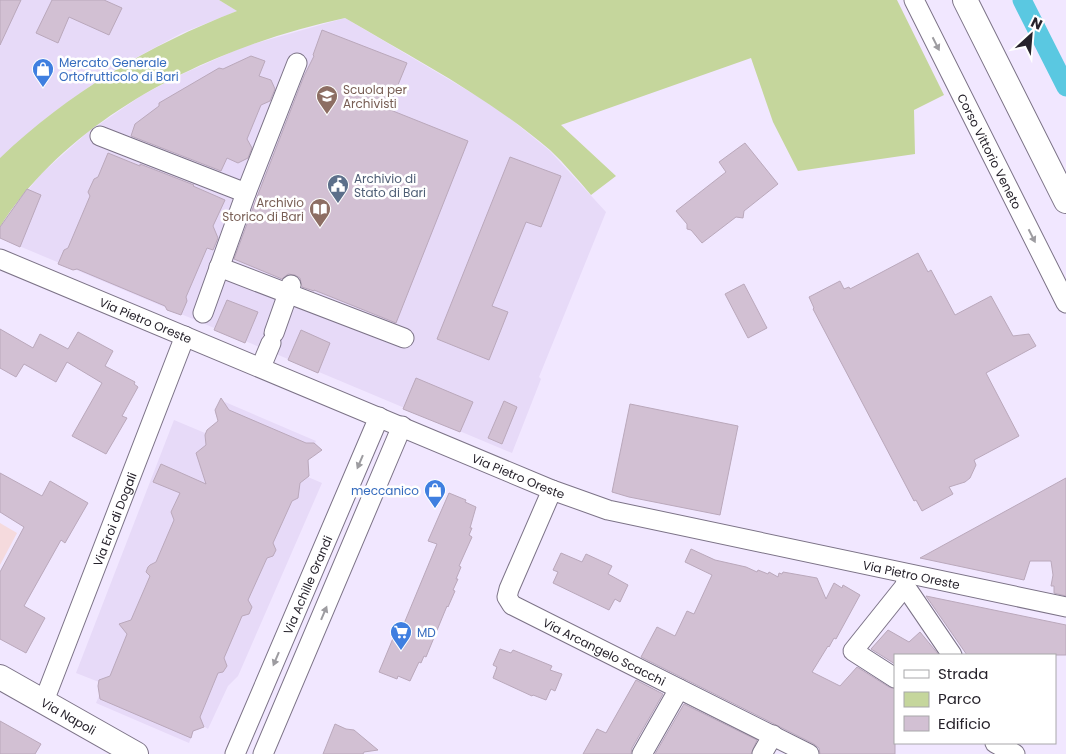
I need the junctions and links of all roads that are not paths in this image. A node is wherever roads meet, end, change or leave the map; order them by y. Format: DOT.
graph roads {
  1 [pos="914,0"];
  2 [pos="965,0"];
  3 [pos="296,63"];
  4 [pos="100,136"];
  5 [pos="246,193"];
  6 [pos="1066,202"];
  7 [pos="0,258"];
  8 [pos="220,267"];
  9 [pos="289,289"];
  10 [pos="1066,303"];
  11 [pos="203,313"];
  12 [pos="185,336"];
  13 [pos="404,338"];
  14 [pos="261,367"];
  15 [pos="379,417"];
  16 [pos="402,426"];
  17 [pos="552,490"];
  18 [pos="906,580"];
  19 [pos="1066,607"];
  20 [pos="951,654"];
  21 [pos="0,677"];
  22 [pos="894,677"];
  23 [pos="679,689"];
  24 [pos="44,701"];
  25 [pos="772,735"];
  26 [pos="997,744"];
  27 [pos="136,754"];
  28 [pos="235,754"];
  29 [pos="263,754"];
  30 [pos="642,754"];
  31 [pos="762,754"];
  32 [pos="809,754"];
  33 [pos="1016,754"];
  1 -- 10 [label="street, Corso Vittorio Veneto, one-way"];
  2 -- 6 [label="main road"];
  3 -- 5 [label="street"];
  4 -- 5 [label="street"];
  5 -- 8 [label="street"];
  7 -- 12 [label="street, Via Pietro Oreste"];
  8 -- 9 [label="street"];
  8 -- 11 [label="street"];
  9 -- 13 [label="street"];
  9 -- 14 [label="street"];
  12 -- 14 [label="street, Via Pietro Oreste"];
  12 -- 24 [label="street, Via Eroi di Dogali"];
  14 -- 15 [label="street, Via Pietro Oreste"];
  15 -- 16 [label="street, Via Pietro Oreste"];
  15 -- 28 [label="street, Via Achille Grandi, one-way"];
  16 -- 17 [label="street, Via Pietro Oreste"];
  29 -- 16 [label="street, Via Achille Grandi, one-way"];
  17 -- 18 [label="street, Via Pietro Oreste"];
  17 -- 23 [label="street, Via Arcangelo Scacchi"];
  18 -- 19 [label="street, Via Pietro Oreste"];
  18 -- 20 [label="street"];
  18 -- 22 [label="street"];
  21 -- 24 [label="main road, Via Napoli"];
  23 -- 25 [label="street, Via Arcangelo Scacchi"];
  23 -- 30 [label="street"];
  24 -- 27 [label="main road, Via Napoli"];
  25 -- 31 [label="street"];
  25 -- 32 [label="street, Via Arcangelo Scacchi"];
  26 -- 33 [label="street"];
}
